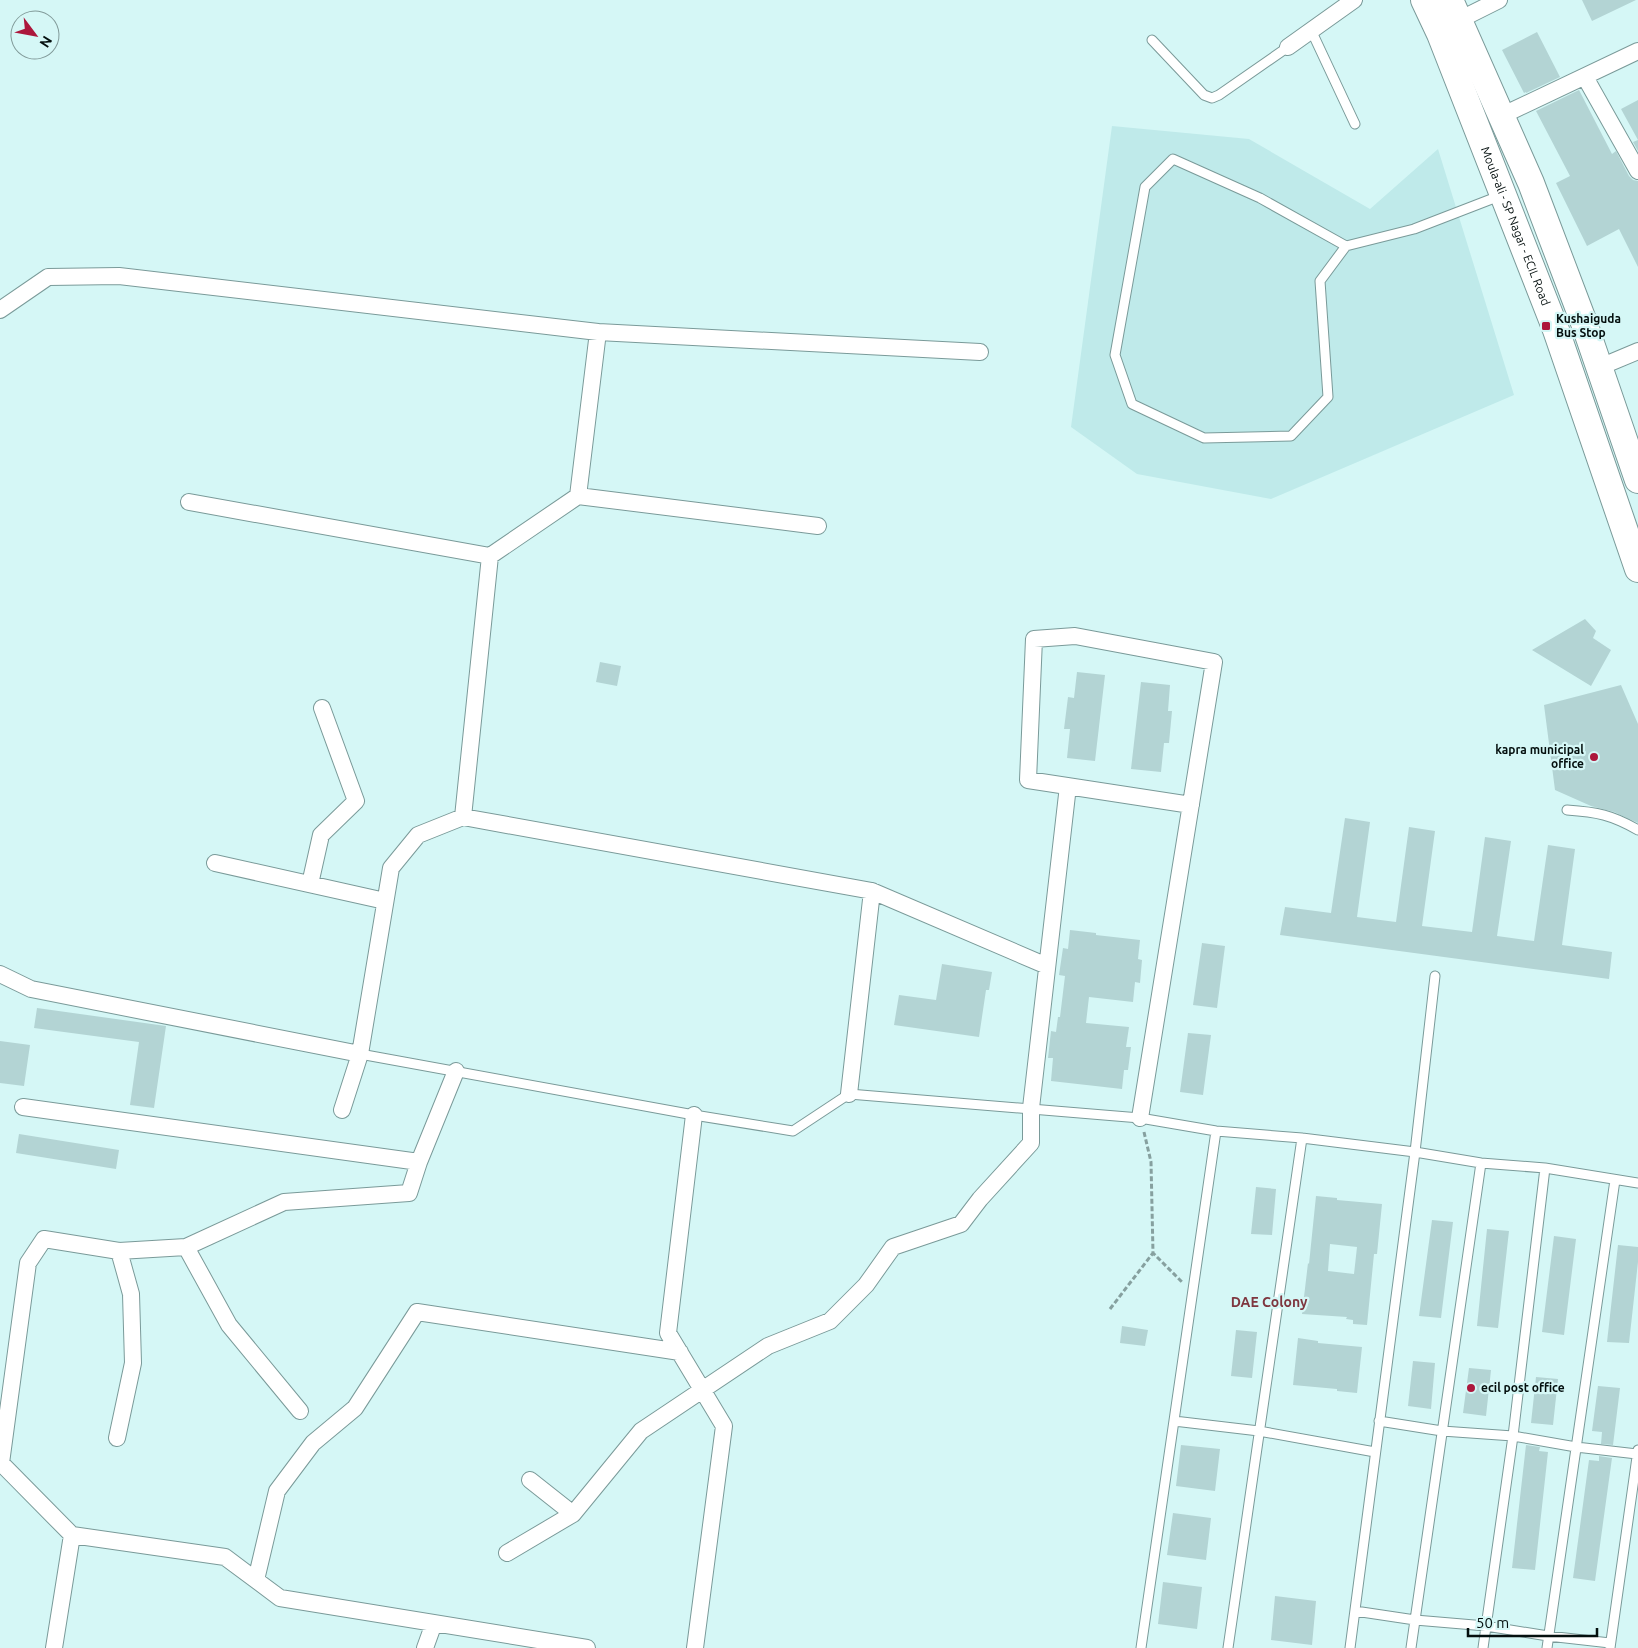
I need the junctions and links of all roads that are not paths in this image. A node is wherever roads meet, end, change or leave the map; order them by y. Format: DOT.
graph roads {
  1 [pos="1354,0"];
  2 [pos="1424,0"];
  3 [pos="1499,0"];
  4 [pos="1455,10"];
  5 [pos="1312,30"];
  6 [pos="1152,40"];
  7 [pos="1288,47"];
  8 [pos="1638,51"];
  9 [pos="1585,77"];
  10 [pos="1501,116"];
  11 [pos="1355,124"];
  12 [pos="1638,171"];
  13 [pos="1511,191"];
  14 [pos="1346,246"];
  15 [pos="0,310"];
  16 [pos="598,332"];
  17 [pos="1638,351"];
  18 [pos="980,352"];
  19 [pos="1600,367"];
  20 [pos="1638,480"];
  21 [pos="578,496"];
  22 [pos="189,502"];
  23 [pos="818,526"];
  24 [pos="490,556"];
  25 [pos="1638,569"];
  26 [pos="322,708"];
  27 [pos="1068,786"];
  28 [pos="1190,805"];
  29 [pos="1567,810"];
  30 [pos="463,817"];
  31 [pos="1638,830"];
  32 [pos="215,864"];
  33 [pos="310,884"];
  34 [pos="872,891"];
  35 [pos="385,901"];
  36 [pos="1047,966"];
  37 [pos="0,974"];
  38 [pos="1435,976"];
  39 [pos="360,1054"];
  40 [pos="456,1072"];
  41 [pos="849,1094"];
  42 [pos="23,1107"];
  43 [pos="1031,1108"];
  44 [pos="342,1110"];
  45 [pos="694,1115"];
  46 [pos="1140,1118"];
  47 [pos="1216,1132"];
  48 [pos="1302,1138"];
  49 [pos="1415,1152"];
  50 [pos="419,1162"];
  51 [pos="1481,1163"];
  52 [pos="1545,1168"];
  53 [pos="1614,1180"];
  54 [pos="1638,1183"];
  55 [pos="186,1247"];
  56 [pos="119,1251"];
  57 [pos="680,1352"];
  58 [pos="702,1389"];
  59 [pos="300,1411"];
  60 [pos="1174,1421"];
  61 [pos="1380,1421"];
  62 [pos="1259,1431"];
  63 [pos="1442,1431"];
  64 [pos="1513,1436"];
  65 [pos="117,1438"];
  66 [pos="1576,1447"];
  67 [pos="1638,1450"];
  68 [pos="1375,1452"];
  69 [pos="1637,1454"];
  70 [pos="1,1463"];
  71 [pos="530,1480"];
  72 [pos="573,1514"];
  73 [pos="72,1534"];
  74 [pos="507,1552"];
  75 [pos="256,1580"];
  76 [pos="1354,1611"];
  77 [pos="1415,1620"];
  78 [pos="434,1623"];
  79 [pos="1486,1626"];
  80 [pos="1548,1636"];
  81 [pos="1610,1646"];
  82 [pos="54,1648"];
  83 [pos="425,1648"];
  84 [pos="587,1648"];
  85 [pos="695,1648"];
  86 [pos="1141,1648"];
  87 [pos="1228,1648"];
  88 [pos="1350,1648"];
  89 [pos="1411,1648"];
  90 [pos="1483,1648"];
  91 [pos="1547,1648"];
  1 -- 5 [label="street"];
  2 -- 13 [label="main road, Moula-ali - SP Nagar - ECIL Road"];
  3 -- 4 [label="street"];
  4 -- 10 [label="main road, Moula-ali - SP Nagar - ECIL Road"];
  5 -- 7 [label="street"];
  5 -- 11 [label="lane"];
  6 -- 7 [label="lane"];
  8 -- 9 [label="street"];
  9 -- 10 [label="street"];
  9 -- 12 [label="street"];
  10 -- 13 [label="main road, Moula-ali - SP Nagar - ECIL Road"];
  13 -- 14 [label="lane"];
  13 -- 19 [label="main road, Moula-ali - SP Nagar - ECIL Road"];
  13 -- 25 [label="main road, Moula-ali - SP Nagar - ECIL Road"];
  14 -- 14 [label="lane"];
  15 -- 16 [label="street"];
  16 -- 18 [label="street"];
  16 -- 21 [label="street"];
  17 -- 19 [label="street"];
  19 -- 20 [label="main road, Moula-ali - SP Nagar - ECIL Road"];
  21 -- 23 [label="street"];
  21 -- 24 [label="street"];
  22 -- 24 [label="street"];
  24 -- 30 [label="street"];
  26 -- 33 [label="street"];
  27 -- 28 [label="street"];
  27 -- 28 [label="street"];
  27 -- 36 [label="street"];
  28 -- 46 [label="street"];
  29 -- 31 [label="lane"];
  30 -- 34 [label="street"];
  30 -- 35 [label="street"];
  32 -- 33 [label="street"];
  33 -- 35 [label="street"];
  34 -- 36 [label="street"];
  34 -- 41 [label="street"];
  35 -- 39 [label="street"];
  36 -- 43 [label="street"];
  37 -- 39 [label="street"];
  38 -- 49 [label="lane"];
  39 -- 40 [label="lane"];
  39 -- 44 [label="street"];
  40 -- 45 [label="lane"];
  40 -- 50 [label="street"];
  41 -- 43 [label="lane"];
  41 -- 45 [label="lane"];
  42 -- 50 [label="street"];
  43 -- 46 [label="lane"];
  43 -- 58 [label="street"];
  45 -- 57 [label="street"];
  46 -- 47 [label="lane"];
  47 -- 48 [label="lane"];
  47 -- 60 [label="lane"];
  48 -- 49 [label="lane"];
  48 -- 62 [label="lane"];
  49 -- 51 [label="lane"];
  49 -- 61 [label="lane"];
  50 -- 55 [label="street"];
  51 -- 52 [label="lane"];
  51 -- 63 [label="lane"];
  52 -- 53 [label="lane"];
  52 -- 64 [label="lane"];
  53 -- 54 [label="lane"];
  53 -- 66 [label="lane"];
  55 -- 56 [label="street"];
  55 -- 59 [label="street"];
  56 -- 65 [label="street"];
  56 -- 70 [label="street"];
  57 -- 58 [label="street"];
  57 -- 75 [label="street"];
  58 -- 72 [label="street"];
  58 -- 85 [label="street"];
  60 -- 62 [label="lane"];
  60 -- 86 [label="lane"];
  61 -- 63 [label="lane"];
  61 -- 68 [label="lane"];
  62 -- 68 [label="lane"];
  62 -- 87 [label="lane"];
  63 -- 64 [label="lane"];
  63 -- 77 [label="lane"];
  64 -- 66 [label="lane"];
  64 -- 79 [label="lane"];
  66 -- 69 [label="lane"];
  66 -- 80 [label="lane"];
  67 -- 69 [label="lane"];
  68 -- 76 [label="lane"];
  69 -- 81 [label="lane"];
  70 -- 73 [label="street"];
  71 -- 72 [label="street"];
  72 -- 74 [label="street"];
  73 -- 75 [label="street"];
  73 -- 82 [label="street"];
  75 -- 78 [label="street"];
  76 -- 77 [label="lane"];
  76 -- 88 [label="lane"];
  77 -- 79 [label="lane"];
  77 -- 89 [label="lane"];
  78 -- 83 [label="street"];
  78 -- 84 [label="street"];
  79 -- 80 [label="lane"];
  79 -- 90 [label="lane"];
  80 -- 81 [label="lane"];
  80 -- 91 [label="lane"];
}
